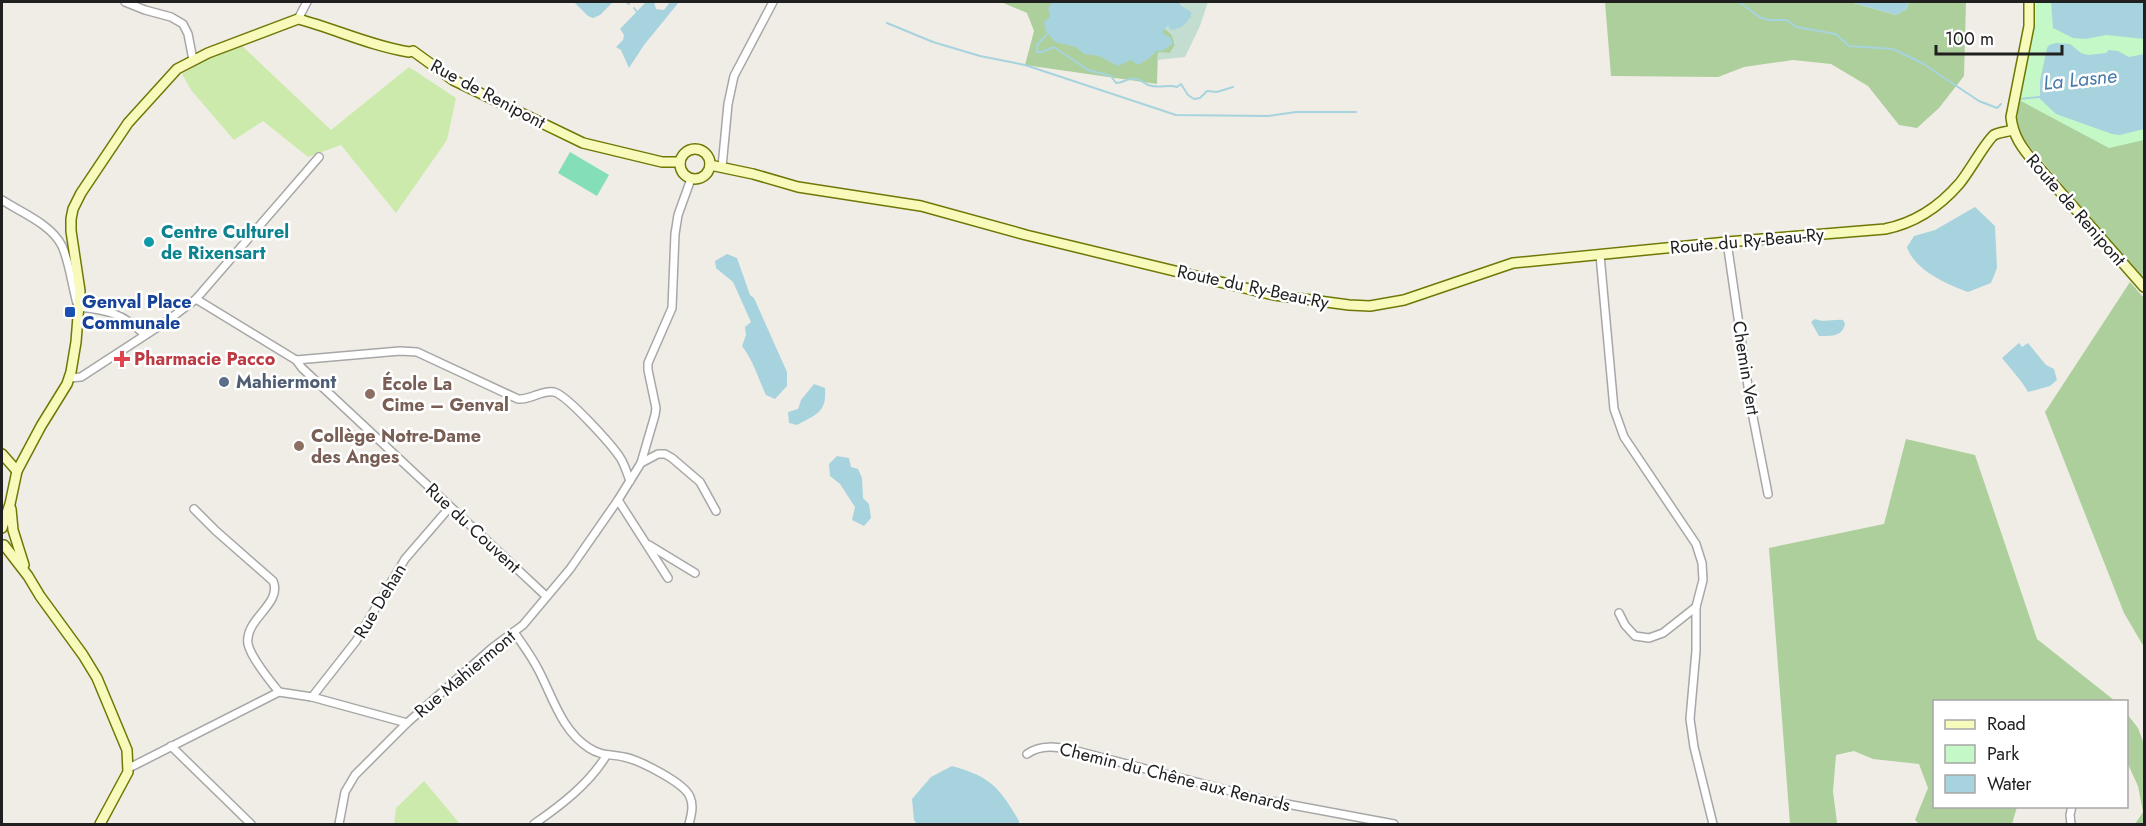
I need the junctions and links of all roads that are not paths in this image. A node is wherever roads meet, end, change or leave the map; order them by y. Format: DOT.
graph roads {
  1 [pos="125,2"];
  2 [pos="307,2"];
  3 [pos="773,2"];
  4 [pos="2029,2"];
  5 [pos="298,19"];
  6 [pos="193,60"];
  7 [pos="2012,130"];
  8 [pos="319,157"];
  9 [pos="680,162"];
  10 [pos="710,165"];
  11 [pos="722,167"];
  12 [pos="691,179"];
  13 [pos="2,200"];
  14 [pos="1727,242"];
  15 [pos="1600,255"];
  16 [pos="2145,287"];
  17 [pos="196,298"];
  18 [pos="78,306"];
  19 [pos="144,334"];
  20 [pos="296,360"];
  21 [pos="69,378"];
  22 [pos="2,454"];
  23 [pos="641,463"];
  24 [pos="17,471"];
  25 [pos="630,481"];
  26 [pos="1768,494"];
  27 [pos="618,500"];
  28 [pos="10,504"];
  29 [pos="450,507"];
  30 [pos="194,509"];
  31 [pos="716,511"];
  32 [pos="2,528"];
  33 [pos="14,533"];
  34 [pos="647,543"];
  35 [pos="3,544"];
  36 [pos="696,573"];
  37 [pos="28,576"];
  38 [pos="668,578"];
  39 [pos="546,596"];
  40 [pos="1696,607"];
  41 [pos="1619,613"];
  42 [pos="514,632"];
  43 [pos="279,692"];
  44 [pos="312,697"];
  45 [pos="407,723"];
  46 [pos="171,746"];
  47 [pos="1027,754"];
  48 [pos="606,756"];
  49 [pos="129,768"];
  50 [pos="2072,808"];
  51 [pos="100,825"];
  52 [pos="251,825"];
  53 [pos="339,825"];
  54 [pos="534,825"];
  55 [pos="689,825"];
  56 [pos="1394,825"];
  57 [pos="1713,825"];
  58 [pos="2071,825"];
  1 -- 6 [label="street"];
  2 -- 5 [label="street"];
  3 -- 11 [label="street"];
  4 -- 7 [label="street"];
  5 -- 6 [label="street"];
  5 -- 9 [label="street, Rue de Renipont"];
  6 -- 18 [label="street"];
  7 -- 14 [label="street, Route du Ry-Beau-Ry"];
  7 -- 16 [label="street, Route de Renipont"];
  8 -- 17 [label="street"];
  9 -- 10 [label="street"];
  9 -- 12 [label="street"];
  10 -- 11 [label="street, Route du Ry-Beau-Ry"];
  10 -- 12 [label="street"];
  11 -- 15 [label="street, Route du Ry-Beau-Ry"];
  12 -- 23 [label="street, Rue Mahiermont"];
  13 -- 18 [label="street"];
  14 -- 15 [label="street, Route du Ry-Beau-Ry"];
  14 -- 26 [label="street, Chemin Vert"];
  15 -- 40 [label="street"];
  17 -- 19 [label="street"];
  17 -- 20 [label="street, Rue du Couvent"];
  18 -- 19 [label="street"];
  18 -- 21 [label="street"];
  19 -- 21 [label="street"];
  20 -- 25 [label="street"];
  20 -- 29 [label="street, Rue du Couvent"];
  21 -- 24 [label="street"];
  22 -- 24 [label="street"];
  23 -- 25 [label="street, Rue Mahiermont"];
  23 -- 31 [label="street"];
  24 -- 28 [label="street"];
  25 -- 27 [label="street, Rue Mahiermont"];
  27 -- 34 [label="street"];
  27 -- 39 [label="street, Rue Mahiermont"];
  28 -- 32 [label="street"];
  28 -- 33 [label="street"];
  29 -- 39 [label="street, Rue du Couvent"];
  29 -- 44 [label="street, Rue Dehan"];
  30 -- 43 [label="street"];
  32 -- 33 [label="street"];
  33 -- 35 [label="street"];
  33 -- 37 [label="street"];
  34 -- 36 [label="street"];
  34 -- 38 [label="street"];
  35 -- 37 [label="street"];
  37 -- 49 [label="street"];
  39 -- 42 [label="street, Rue Mahiermont"];
  40 -- 41 [label="street"];
  40 -- 57 [label="street"];
  42 -- 45 [label="street, Rue Mahiermont"];
  42 -- 48 [label="street"];
  43 -- 44 [label="street, Rue Mahiermont"];
  43 -- 46 [label="street"];
  44 -- 45 [label="street, Rue Mahiermont"];
  45 -- 53 [label="street"];
  46 -- 49 [label="street"];
  46 -- 52 [label="street"];
  47 -- 56 [label="street, Chemin du Chêne aux Renards"];
  48 -- 54 [label="street"];
  48 -- 55 [label="street"];
  49 -- 51 [label="street"];
  50 -- 58 [label="street"];
}
